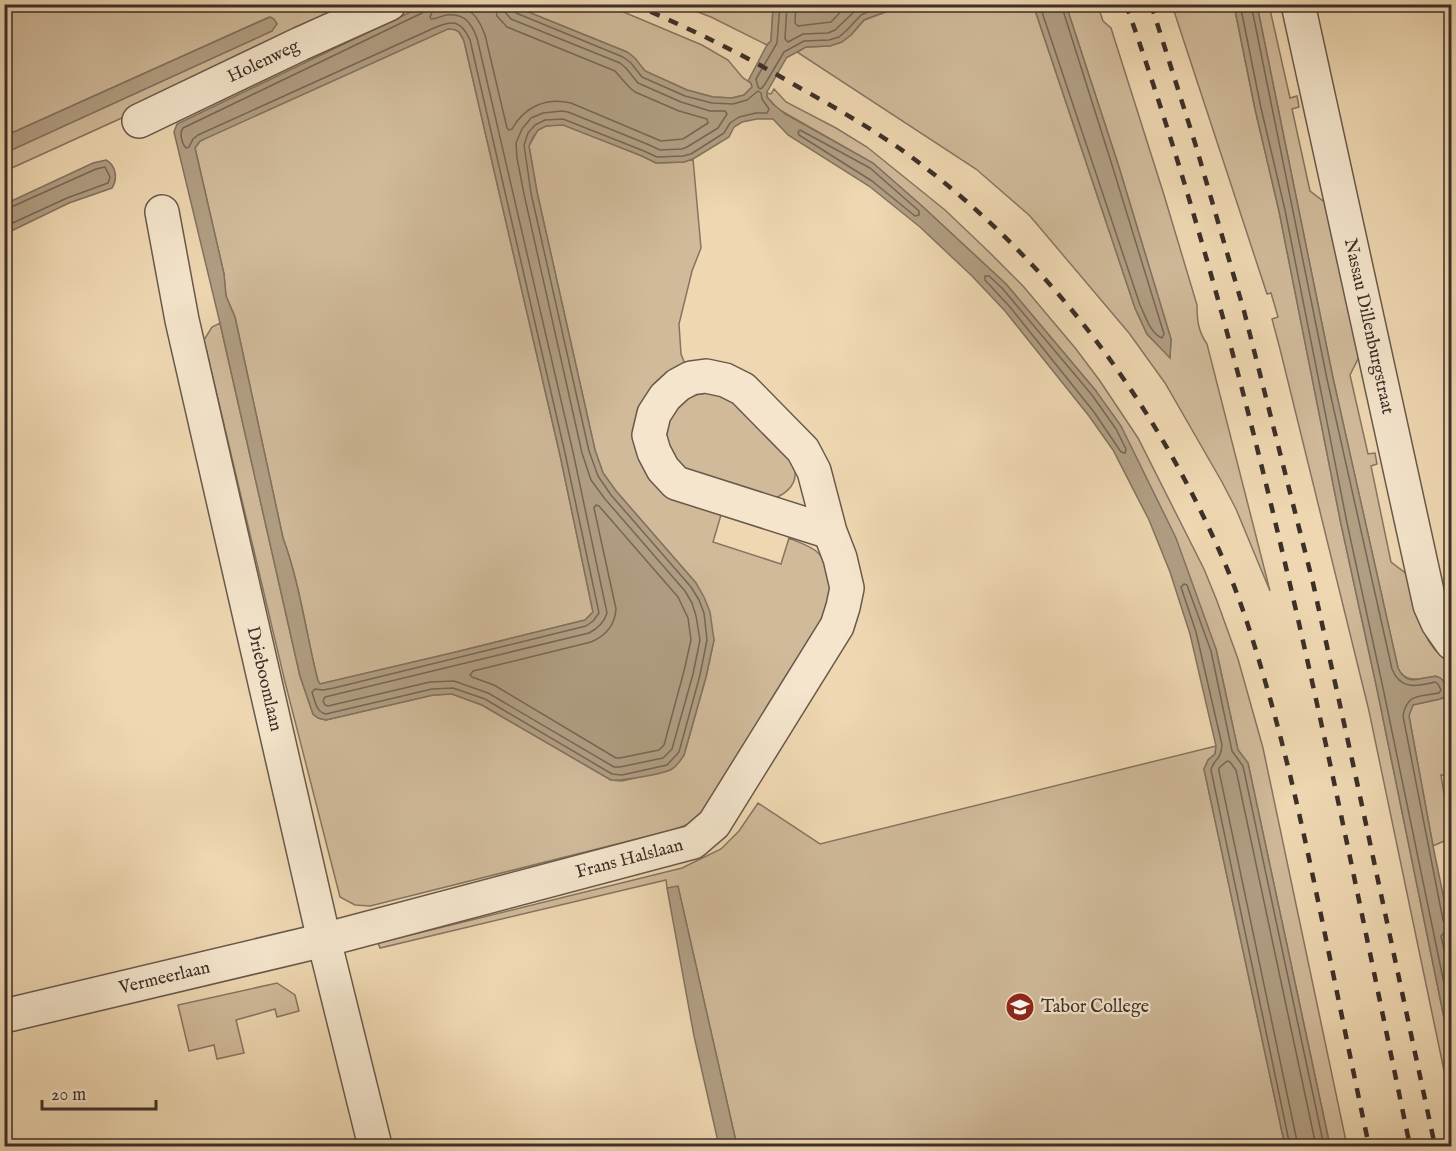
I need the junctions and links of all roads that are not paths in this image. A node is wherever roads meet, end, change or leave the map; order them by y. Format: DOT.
graph roads {
  1 [pos="389,4"];
  2 [pos="1298,4"];
  3 [pos="139,121"];
  4 [pos="162,212"];
  5 [pos="830,532"];
  6 [pos="1452,643"];
  7 [pos="324,940"];
  8 [pos="5,1016"];
  9 [pos="375,1146"];
  1 -- 3 [label="street, Holenweg"];
  2 -- 6 [label="street, Nassau Dillenburgstraat"];
  4 -- 7 [label="street, Drieboomlaan"];
  5 -- 5 [label="street, Frans Halslaan"];
  5 -- 7 [label="street, Frans Halslaan"];
  7 -- 8 [label="street, Vermeerlaan"];
  7 -- 9 [label="street, Drieboomlaan"];
}
